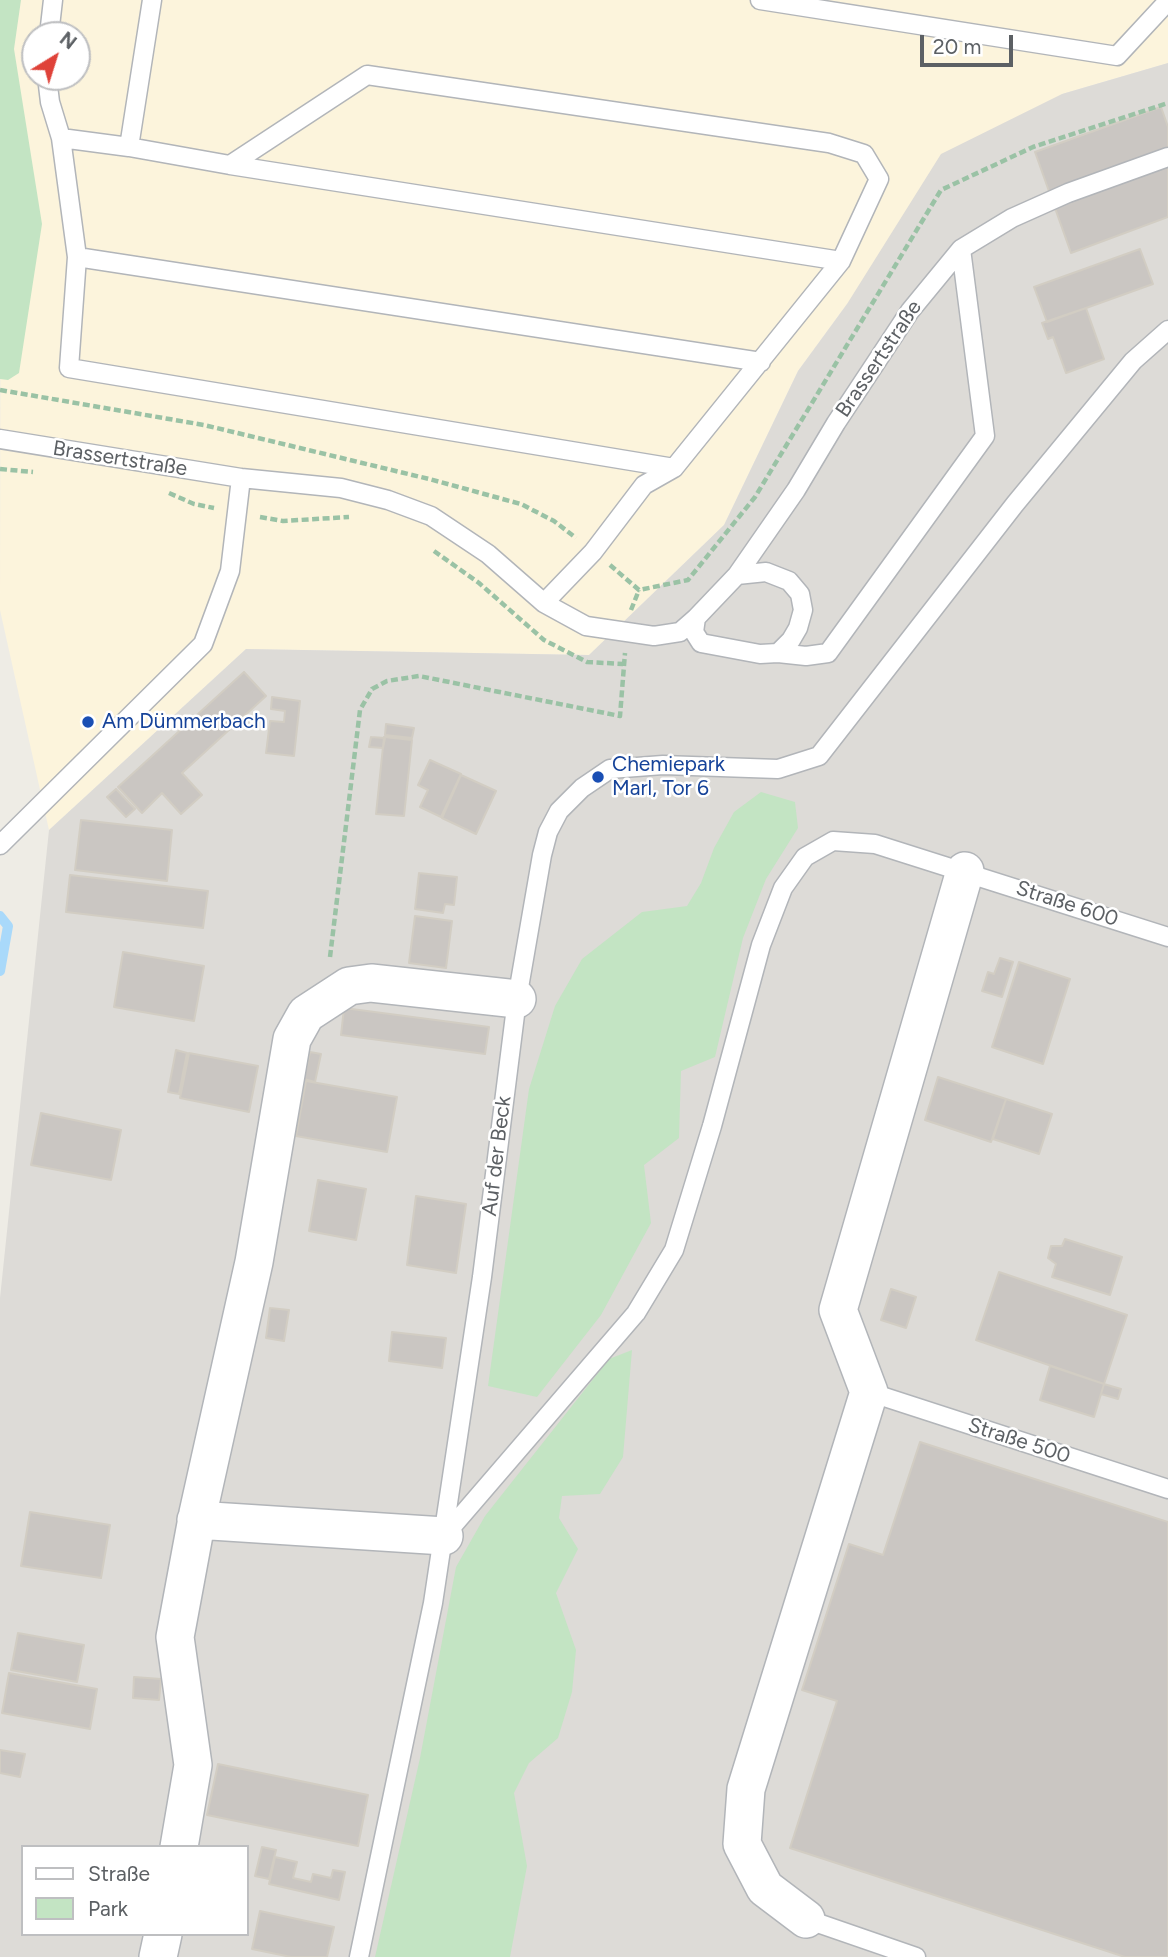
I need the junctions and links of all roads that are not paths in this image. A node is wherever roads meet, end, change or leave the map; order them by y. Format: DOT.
graph roads {
  1 [pos="53,0"];
  2 [pos="152,0"];
  3 [pos="760,0"];
  4 [pos="1168,1"];
  5 [pos="50,21"];
  6 [pos="49,91"];
  7 [pos="61,138"];
  8 [pos="129,147"];
  9 [pos="1168,157"];
  10 [pos="230,165"];
  11 [pos="961,249"];
  12 [pos="77,257"];
  13 [pos="841,261"];
  14 [pos="1168,330"];
  15 [pos="761,362"];
  16 [pos="0,439"];
  17 [pos="674,468"];
  18 [pos="241,478"];
  19 [pos="737,575"];
  20 [pos="544,603"];
  21 [pos="696,618"];
  22 [pos="654,636"];
  23 [pos="718,648"];
  24 [pos="778,653"];
  25 [pos="0,845"];
  26 [pos="965,871"];
  27 [pos="1168,937"];
  28 [pos="517,999"];
  29 [pos="869,1392"];
  30 [pos="1168,1489"];
  31 [pos="197,1520"];
  32 [pos="444,1536"];
  33 [pos="179,1845"];
  34 [pos="806,1919"];
  35 [pos="163,1936"];
  36 [pos="159,1957"];
  37 [pos="359,1957"];
  38 [pos="916,1957"];
  1 -- 5 [label="lane"];
  2 -- 8 [label="lane"];
  3 -- 4 [label="lane"];
  6 -- 7 [label="lane"];
  7 -- 8 [label="lane"];
  7 -- 12 [label="lane"];
  8 -- 10 [label="lane"];
  9 -- 11 [label="lane, Brassertstraße"];
  10 -- 13 [label="lane"];
  10 -- 13 [label="lane"];
  11 -- 19 [label="lane, Brassertstraße"];
  11 -- 24 [label="lane"];
  12 -- 15 [label="lane"];
  12 -- 17 [label="lane"];
  13 -- 15 [label="lane"];
  14 -- 28 [label="lane, Auf der Beck"];
  15 -- 17 [label="lane"];
  16 -- 18 [label="lane, Brassertstraße"];
  17 -- 20 [label="lane"];
  18 -- 20 [label="lane, Brassertstraße"];
  18 -- 25 [label="lane"];
  19 -- 21 [label="lane"];
  19 -- 24 [label="lane"];
  20 -- 22 [label="lane, Brassertstraße"];
  21 -- 22 [label="lane, Brassertstraße"];
  21 -- 23 [label="lane"];
  22 -- 23 [label="lane"];
  23 -- 24 [label="lane"];
  26 -- 27 [label="lane, Straße 600"];
  26 -- 29 [label="street"];
  26 -- 32 [label="lane, Straße 600"];
  28 -- 31 [label="street"];
  28 -- 32 [label="lane, Auf der Beck"];
  29 -- 30 [label="lane, Straße 500"];
  29 -- 34 [label="street"];
  31 -- 32 [label="street"];
  31 -- 33 [label="street"];
  32 -- 37 [label="lane, Auf der Beck"];
  34 -- 38 [label="lane"];
  35 -- 36 [label="street"];
}
